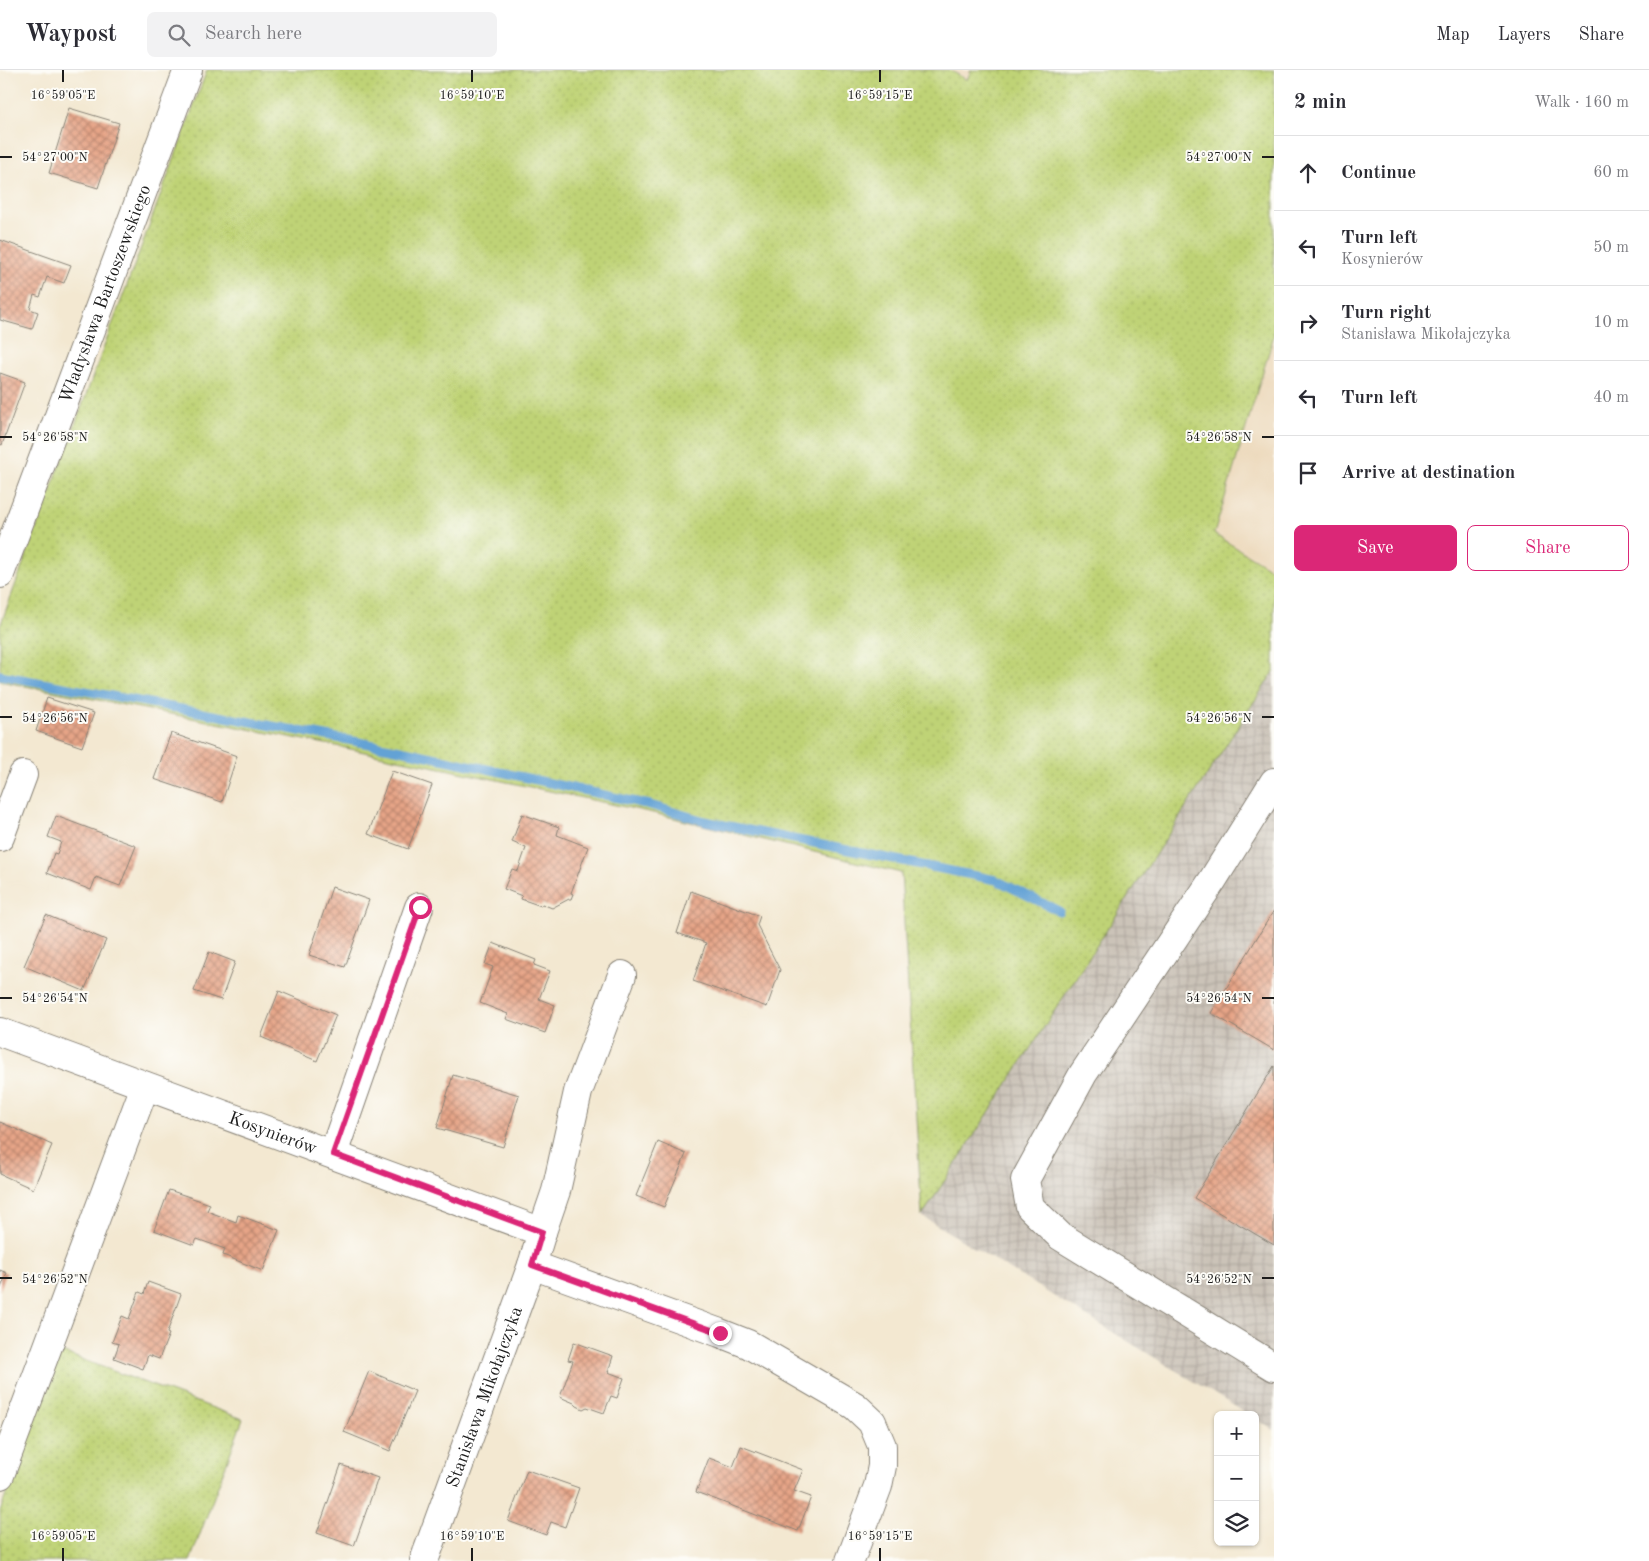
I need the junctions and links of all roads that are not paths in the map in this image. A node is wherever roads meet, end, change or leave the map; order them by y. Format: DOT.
graph roads {
  1 [pos="188,70"];
  2 [pos="0,574"];
  3 [pos="23,775"];
  4 [pos="1274,782"];
  5 [pos="0,837"];
  6 [pos="420,907"];
  7 [pos="622,975"];
  8 [pos="0,1032"];
  9 [pos="145,1086"];
  10 [pos="333,1154"];
  11 [pos="542,1232"];
  12 [pos="532,1265"];
  13 [pos="1274,1367"];
  14 [pos="0,1475"];
  15 [pos="424,1561"];
  16 [pos="850,1561"];
  1 -- 2 [label="street, Władysława Bartoszewskiego"];
  3 -- 5 [label="street"];
  4 -- 13 [label="street"];
  6 -- 10 [label="street"];
  7 -- 11 [label="street, Stanisława Mikołajczyka"];
  8 -- 9 [label="street, Kosynierów"];
  9 -- 10 [label="street, Kosynierów"];
  9 -- 14 [label="street"];
  10 -- 11 [label="street, Kosynierów"];
  11 -- 12 [label="street, Stanisława Mikołajczyka"];
  12 -- 15 [label="street, Stanisława Mikołajczyka"];
  12 -- 16 [label="street"];
}
